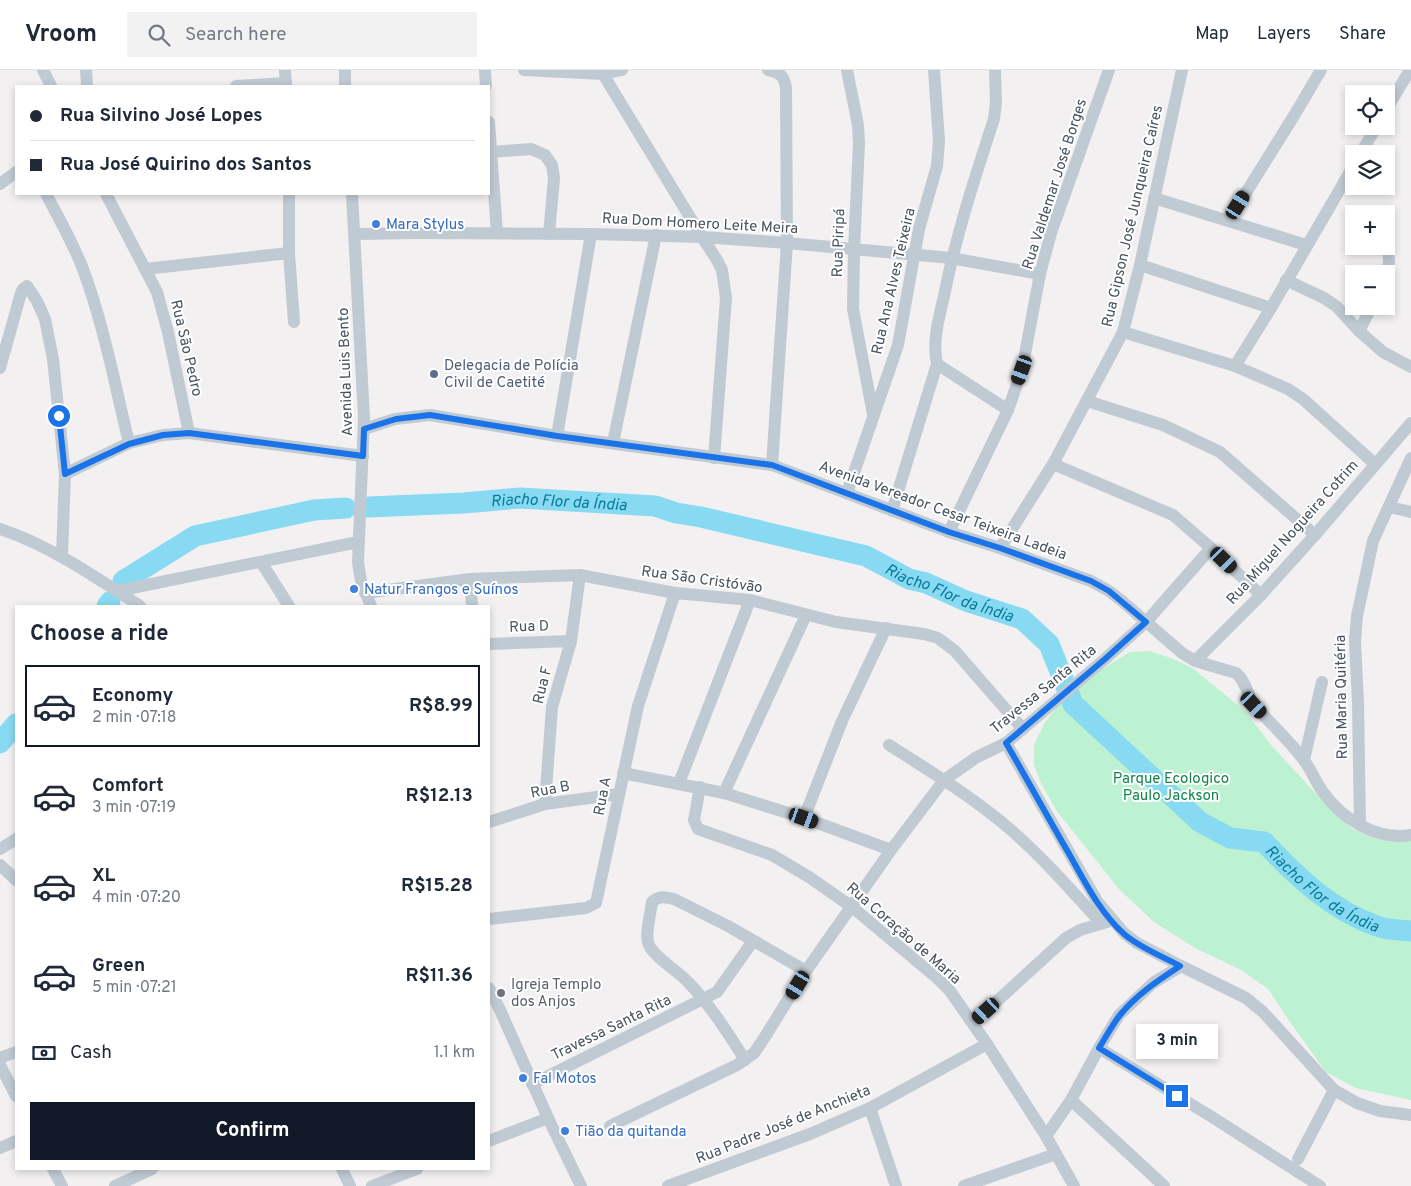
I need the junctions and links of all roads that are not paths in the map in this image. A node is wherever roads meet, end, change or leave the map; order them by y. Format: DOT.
graph roads {
  1 [pos="43,70"];
  2 [pos="86,70"];
  3 [pos="285,70"];
  4 [pos="345,70"];
  5 [pos="485,70"];
  6 [pos="524,70"];
  7 [pos="622,70"];
  8 [pos="768,70"];
  9 [pos="847,70"];
  10 [pos="934,70"];
  11 [pos="995,70"];
  12 [pos="1109,70"];
  13 [pos="1182,70"];
  14 [pos="1321,70"];
  15 [pos="1410,70"];
  16 [pos="589,72"];
  17 [pos="603,74"];
  18 [pos="50,85"];
  19 [pos="87,85"];
  20 [pos="286,85"];
  21 [pos="345,85"];
  22 [pos="486,85"];
  23 [pos="1395,95"];
  24 [pos="490,137"];
  25 [pos="491,152"];
  26 [pos="15,173"];
  27 [pos="1345,180"];
  28 [pos="0,184"];
  29 [pos="47,195"];
  30 [pos="107,195"];
  31 [pos="289,195"];
  32 [pos="352,195"];
  33 [pos="1154,198"];
  34 [pos="1229,220"];
  35 [pos="497,233"];
  36 [pos="355,234"];
  37 [pos="549,234"];
  38 [pos="591,234"];
  39 [pos="656,236"];
  40 [pos="702,237"];
  41 [pos="786,243"];
  42 [pos="1306,246"];
  43 [pos="854,250"];
  44 [pos="289,253"];
  45 [pos="915,256"];
  46 [pos="951,258"];
  47 [pos="1140,265"];
  48 [pos="145,270"];
  49 [pos="1040,274"];
  50 [pos="1286,280"];
  51 [pos="1271,308"];
  52 [pos="1367,315"];
  53 [pos="294,322"];
  54 [pos="1359,331"];
  55 [pos="1123,332"];
  56 [pos="937,364"];
  57 [pos="1235,366"];
  58 [pos="1411,367"];
  59 [pos="0,368"];
  60 [pos="1087,400"];
  61 [pos="1008,410"];
  62 [pos="873,416"];
  63 [pos="1411,423"];
  64 [pos="364,429"];
  65 [pos="189,433"];
  66 [pos="557,436"];
  67 [pos="613,442"];
  68 [pos="129,444"];
  69 [pos="363,456"];
  70 [pos="714,458"];
  71 [pos="1411,458"];
  72 [pos="1053,464"];
  73 [pos="1375,464"];
  74 [pos="772,465"];
  75 [pos="65,474"];
  76 [pos="846,493"];
  77 [pos="1389,507"];
  78 [pos="892,511"];
  79 [pos="1411,512"];
  80 [pos="0,529"];
  81 [pos="949,532"];
  82 [pos="1315,535"];
  83 [pos="358,542"];
  84 [pos="1000,548"];
  85 [pos="1211,548"];
  86 [pos="62,556"];
  87 [pos="261,562"];
  88 [pos="580,575"];
  89 [pos="470,579"];
  90 [pos="117,591"];
  91 [pos="365,593"];
  92 [pos="675,593"];
  93 [pos="1260,595"];
  94 [pos="750,600"];
  95 [pos="138,605"];
  96 [pos="288,605"];
  97 [pos="371,605"];
  98 [pos="472,605"];
  99 [pos="806,615"];
  100 [pos="1146,622"];
  101 [pos="886,628"];
  102 [pos="570,641"];
  103 [pos="490,644"];
  104 [pos="1195,661"];
  105 [pos="1322,682"];
  106 [pos="1023,729"];
  107 [pos="1006,743"];
  108 [pos="888,745"];
  109 [pos="1304,760"];
  110 [pos="623,773"];
  111 [pos="944,780"];
  112 [pos="679,783"];
  113 [pos="700,787"];
  114 [pos="724,793"];
  115 [pos="619,794"];
  116 [pos="545,804"];
  117 [pos="804,818"];
  118 [pos="490,822"];
  119 [pos="1360,826"];
  120 [pos="1411,835"];
  121 [pos="15,840"];
  122 [pos="0,849"];
  123 [pos="891,850"];
  124 [pos="0,865"];
  125 [pos="15,879"];
  126 [pos="852,907"];
  127 [pos="490,919"];
  128 [pos="1106,922"];
  129 [pos="753,941"];
  130 [pos="1180,966"];
  131 [pos="806,971"];
  132 [pos="490,993"];
  133 [pos="704,999"];
  134 [pos="494,1012"];
  135 [pos="973,1023"];
  136 [pos="987,1044"];
  137 [pos="1099,1048"];
  138 [pos="15,1052"];
  139 [pos="0,1058"];
  140 [pos="745,1060"];
  141 [pos="0,1065"];
  142 [pos="532,1084"];
  143 [pos="1334,1090"];
  144 [pos="15,1094"];
  145 [pos="1071,1100"];
  146 [pos="870,1108"];
  147 [pos="1411,1115"];
  148 [pos="548,1118"];
  149 [pos="610,1126"];
  150 [pos="1046,1136"];
  151 [pos="15,1141"];
  152 [pos="490,1141"];
  153 [pos="0,1148"];
  154 [pos="1056,1154"];
  155 [pos="1298,1159"];
  156 [pos="54,1170"];
  157 [pos="150,1170"];
  158 [pos="342,1170"];
  159 [pos="414,1170"];
  160 [pos="62,1186"];
  161 [pos="115,1186"];
  162 [pos="350,1186"];
  163 [pos="372,1186"];
  164 [pos="581,1186"];
  165 [pos="668,1186"];
  166 [pos="896,1186"];
  167 [pos="964,1186"];
  168 [pos="1074,1186"];
  169 [pos="1164,1186"];
  170 [pos="1320,1186"];
  1 -- 18 [label="street"];
  2 -- 19 [label="street"];
  3 -- 20 [label="street"];
  4 -- 21 [label="street"];
  5 -- 22 [label="street"];
  6 -- 16 [label="street"];
  7 -- 17 [label="street"];
  8 -- 41 [label="street"];
  9 -- 43 [label="street, Rua Piripá"];
  10 -- 45 [label="street, Rua Ana Alves Teixeira"];
  11 -- 46 [label="street"];
  12 -- 49 [label="street, Rua Valdemar José Borges"];
  13 -- 33 [label="street, Rua Gipson José Junqueira Caíres"];
  14 -- 34 [label="street"];
  15 -- 23 [label="street"];
  16 -- 17 [label="street"];
  17 -- 40 [label="street"];
  24 -- 25 [label="street"];
  25 -- 35 [label="street"];
  25 -- 37 [label="street"];
  26 -- 28 [label="street"];
  27 -- 42 [label="street"];
  29 -- 68 [label="street"];
  30 -- 48 [label="street, Rua São Pedro"];
  31 -- 44 [label="street"];
  32 -- 36 [label="street, Avenida Luis Bento"];
  33 -- 34 [label="street"];
  33 -- 47 [label="street, Rua Gipson José Junqueira Caíres"];
  34 -- 42 [label="street"];
  35 -- 36 [label="street, Rua Dom Homero Leite Meira"];
  35 -- 37 [label="street, Rua Dom Homero Leite Meira"];
  36 -- 64 [label="street, Avenida Luis Bento"];
  37 -- 38 [label="street, Rua Dom Homero Leite Meira"];
  38 -- 39 [label="street, Rua Dom Homero Leite Meira"];
  38 -- 66 [label="street"];
  39 -- 40 [label="street, Rua Dom Homero Leite Meira"];
  39 -- 67 [label="street"];
  40 -- 41 [label="street, Rua Dom Homero Leite Meira"];
  40 -- 70 [label="street"];
  41 -- 43 [label="street, Rua Dom Homero Leite Meira"];
  41 -- 74 [label="street"];
  42 -- 50 [label="street"];
  43 -- 45 [label="street, Rua Dom Homero Leite Meira"];
  43 -- 62 [label="street, Rua Piripá"];
  44 -- 48 [label="street"];
  44 -- 53 [label="street"];
  45 -- 46 [label="street, Rua Dom Homero Leite Meira"];
  45 -- 62 [label="street, Rua Ana Alves Teixeira"];
  46 -- 49 [label="street, Rua Dom Homero Leite Meira"];
  46 -- 56 [label="street"];
  47 -- 51 [label="street"];
  47 -- 55 [label="street, Rua Gipson José Junqueira Caíres"];
  48 -- 65 [label="street, Rua São Pedro"];
  49 -- 61 [label="street, Rua Valdemar José Borges"];
  50 -- 51 [label="street"];
  50 -- 54 [label="street"];
  51 -- 57 [label="street"];
  52 -- 54 [label="street"];
  54 -- 58 [label="street"];
  55 -- 57 [label="street"];
  55 -- 60 [label="street, Rua Gipson José Junqueira Caíres"];
  56 -- 61 [label="street"];
  56 -- 78 [label="street"];
  57 -- 73 [label="street"];
  59 -- 75 [label="street"];
  60 -- 72 [label="street, Rua Gipson José Junqueira Caíres"];
  60 -- 82 [label="street"];
  61 -- 81 [label="street, Rua Valdemar José Borges"];
  62 -- 76 [label="street, Rua Ana Alves Teixeira"];
  63 -- 73 [label="street, Rua Miguel Nogueira Cotrim"];
  64 -- 66 [label="street, Avenida Vereador Cesar Teixeira Ladeia"];
  64 -- 69 [label="street, Avenida Luis Bento"];
  65 -- 68 [label="street"];
  65 -- 69 [label="street"];
  66 -- 67 [label="street, Avenida Vereador Cesar Teixeira Ladeia"];
  67 -- 70 [label="street, Avenida Vereador Cesar Teixeira Ladeia"];
  68 -- 75 [label="street"];
  69 -- 83 [label="street, Avenida Luis Bento"];
  70 -- 74 [label="street, Avenida Vereador Cesar Teixeira Ladeia"];
  71 -- 77 [label="street, Rua Maria Quitéria"];
  72 -- 84 [label="street, Rua Gipson José Junqueira Caíres"];
  72 -- 85 [label="street"];
  73 -- 82 [label="street, Rua Miguel Nogueira Cotrim"];
  74 -- 76 [label="street, Avenida Vereador Cesar Teixeira Ladeia"];
  75 -- 86 [label="street"];
  76 -- 78 [label="street, Avenida Vereador Cesar Teixeira Ladeia"];
  77 -- 79 [label="street"];
  77 -- 119 [label="street, Rua Maria Quitéria"];
  78 -- 81 [label="street, Avenida Vereador Cesar Teixeira Ladeia"];
  80 -- 86 [label="street"];
  81 -- 84 [label="street, Avenida Vereador Cesar Teixeira Ladeia"];
  82 -- 93 [label="street, Rua Miguel Nogueira Cotrim"];
  83 -- 87 [label="street"];
  83 -- 91 [label="street, Avenida Luis Bento"];
  84 -- 100 [label="street, Avenida Vereador Cesar Teixeira Ladeia"];
  85 -- 93 [label="street"];
  85 -- 100 [label="street, Travessa Santa Rita"];
  86 -- 90 [label="street"];
  87 -- 90 [label="street"];
  87 -- 96 [label="street"];
  88 -- 89 [label="street, Rua São Cristóvão"];
  88 -- 92 [label="street, Rua São Cristóvão"];
  88 -- 102 [label="street, Rua F"];
  89 -- 91 [label="street, Rua São Cristóvão"];
  89 -- 98 [label="street"];
  90 -- 95 [label="street"];
  91 -- 97 [label="street, Avenida Luis Bento"];
  92 -- 94 [label="street, Rua São Cristóvão"];
  92 -- 110 [label="street, Rua A"];
  93 -- 104 [label="street, Rua Miguel Nogueira Cotrim"];
  94 -- 99 [label="street, Rua São Cristóvão"];
  94 -- 112 [label="street"];
  99 -- 101 [label="street, Rua São Cristóvão"];
  99 -- 114 [label="street"];
  100 -- 104 [label="street, Avenida Vereador Cesar Teixeira Ladeia"];
  100 -- 106 [label="street, Travessa Santa Rita"];
  101 -- 106 [label="street, Rua São Cristóvão"];
  101 -- 117 [label="street"];
  102 -- 103 [label="street, Rua D"];
  102 -- 116 [label="street, Rua F"];
  104 -- 109 [label="street, Avenida Vereador Cesar Teixeira Ladeia"];
  105 -- 109 [label="street"];
  106 -- 107 [label="street, Travessa Santa Rita"];
  107 -- 111 [label="street, Travessa Santa Rita"];
  107 -- 128 [label="street"];
  108 -- 111 [label="street"];
  109 -- 119 [label="street, Avenida Vereador Cesar Teixeira Ladeia"];
  110 -- 112 [label="street"];
  110 -- 115 [label="street, Rua A"];
  111 -- 123 [label="street, Travessa Santa Rita"];
  111 -- 128 [label="street"];
  112 -- 113 [label="street"];
  113 -- 114 [label="street"];
  113 -- 126 [label="street, Rua Coração de Maria"];
  114 -- 117 [label="street"];
  115 -- 116 [label="street, Rua B"];
  115 -- 127 [label="street, Rua A"];
  116 -- 118 [label="street, Rua B"];
  117 -- 123 [label="street"];
  119 -- 120 [label="street, Avenida Vereador Cesar Teixeira Ladeia"];
  121 -- 122 [label="street"];
  123 -- 126 [label="street, Travessa Santa Rita"];
  124 -- 125 [label="street"];
  126 -- 131 [label="street, Travessa Santa Rita"];
  126 -- 135 [label="street, Rua Coração de Maria"];
  128 -- 130 [label="street"];
  128 -- 135 [label="street"];
  129 -- 131 [label="street, Travessa Santa Rita"];
  129 -- 133 [label="street, Travessa Santa Rita"];
  129 -- 133 [label="street, Travessa Santa Rita"];
  130 -- 137 [label="street"];
  130 -- 143 [label="street"];
  131 -- 140 [label="street, Travessa Santa Rita"];
  132 -- 134 [label="street"];
  133 -- 140 [label="street, Travessa Santa Rita"];
  133 -- 142 [label="street, Travessa Santa Rita"];
  134 -- 142 [label="street"];
  135 -- 136 [label="street, Rua Coração de Maria"];
  136 -- 146 [label="street, Rua Padre José de Anchieta"];
  136 -- 150 [label="street, Rua Coração de Maria"];
  137 -- 145 [label="street"];
  137 -- 170 [label="street"];
  138 -- 139 [label="street"];
  140 -- 149 [label="street, Travessa Santa Rita"];
  141 -- 144 [label="street"];
  142 -- 148 [label="street"];
  143 -- 147 [label="street"];
  143 -- 155 [label="street"];
  145 -- 150 [label="street"];
  145 -- 169 [label="street"];
  146 -- 165 [label="street, Rua Padre José de Anchieta"];
  146 -- 166 [label="street"];
  148 -- 152 [label="street"];
  148 -- 164 [label="street"];
  150 -- 154 [label="street, Rua Coração de Maria"];
  151 -- 153 [label="street"];
  154 -- 167 [label="street"];
  154 -- 168 [label="street, Rua Coração de Maria"];
  156 -- 160 [label="street"];
  157 -- 161 [label="street"];
  158 -- 162 [label="street"];
  159 -- 163 [label="street"];
}
